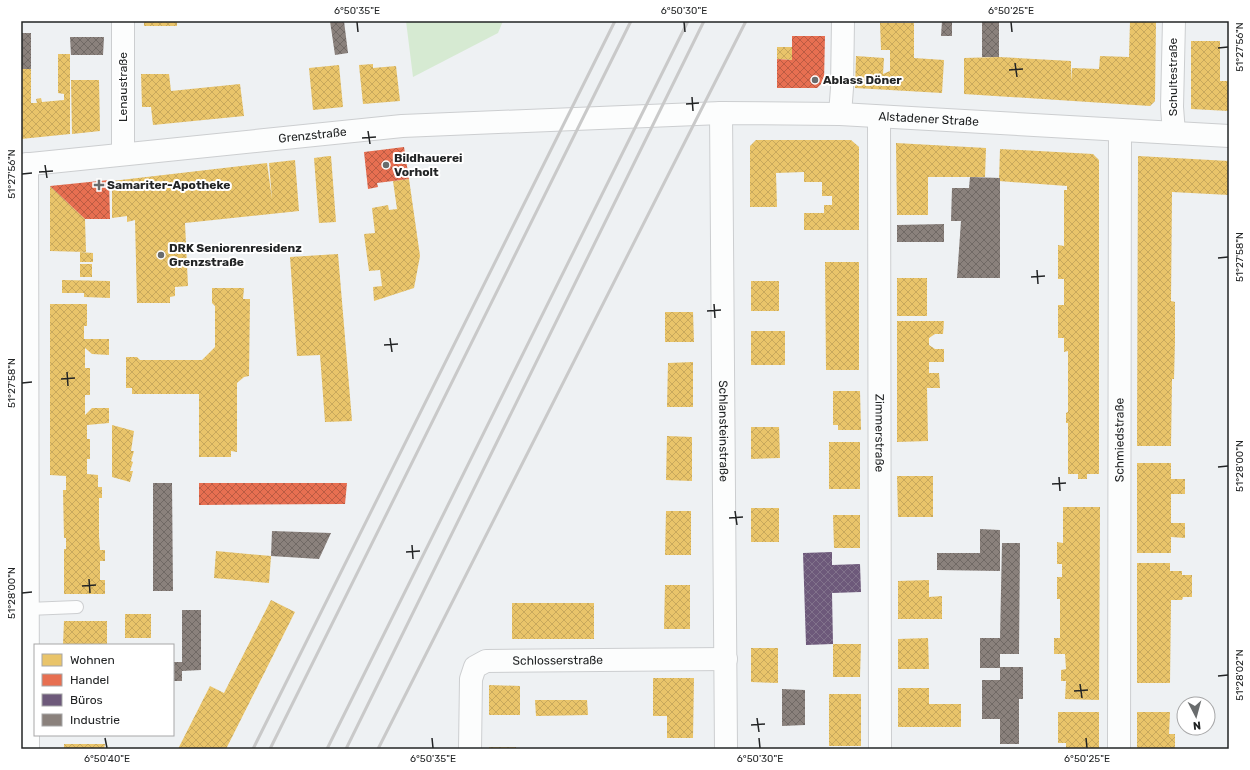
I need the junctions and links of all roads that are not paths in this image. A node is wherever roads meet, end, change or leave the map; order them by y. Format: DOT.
graph roads {
  1 [pos="123,21"];
  2 [pos="843,21"];
  3 [pos="1174,21"];
  4 [pos="722,114"];
  5 [pos="840,114"];
  6 [pos="879,116"];
  7 [pos="629,117"];
  8 [pos="1120,130"];
  9 [pos="1174,133"];
  10 [pos="1229,136"];
  11 [pos="123,153"];
  12 [pos="24,164"];
  13 [pos="78,607"];
  14 [pos="28,609"];
  15 [pos="726,659"];
  16 [pos="28,749"];
  17 [pos="470,749"];
  18 [pos="726,749"];
  19 [pos="880,749"];
  20 [pos="1119,749"];
  1 -- 11 [label="street, Lenaustraße"];
  2 -- 5 [label="street"];
  3 -- 9 [label="street, Schultestraße"];
  4 -- 5 [label="street, Alstadener Straße"];
  4 -- 7 [label="street, Alstadener Straße"];
  4 -- 15 [label="street, Schlansteinstraße"];
  5 -- 6 [label="street, Alstadener Straße"];
  6 -- 8 [label="street, Alstadener Straße"];
  6 -- 19 [label="street, Zimmerstraße"];
  7 -- 11 [label="street, Grenzstraße"];
  8 -- 9 [label="street, Alstadener Straße"];
  8 -- 20 [label="street, Schmiedstraße"];
  9 -- 10 [label="street, Alstadener Straße"];
  11 -- 12 [label="street, Grenzstraße"];
  12 -- 14 [label="street"];
  13 -- 14 [label="lane"];
  14 -- 16 [label="street"];
  15 -- 17 [label="street, Schlosserstraße"];
  15 -- 18 [label="street, Schlansteinstraße"];
}
